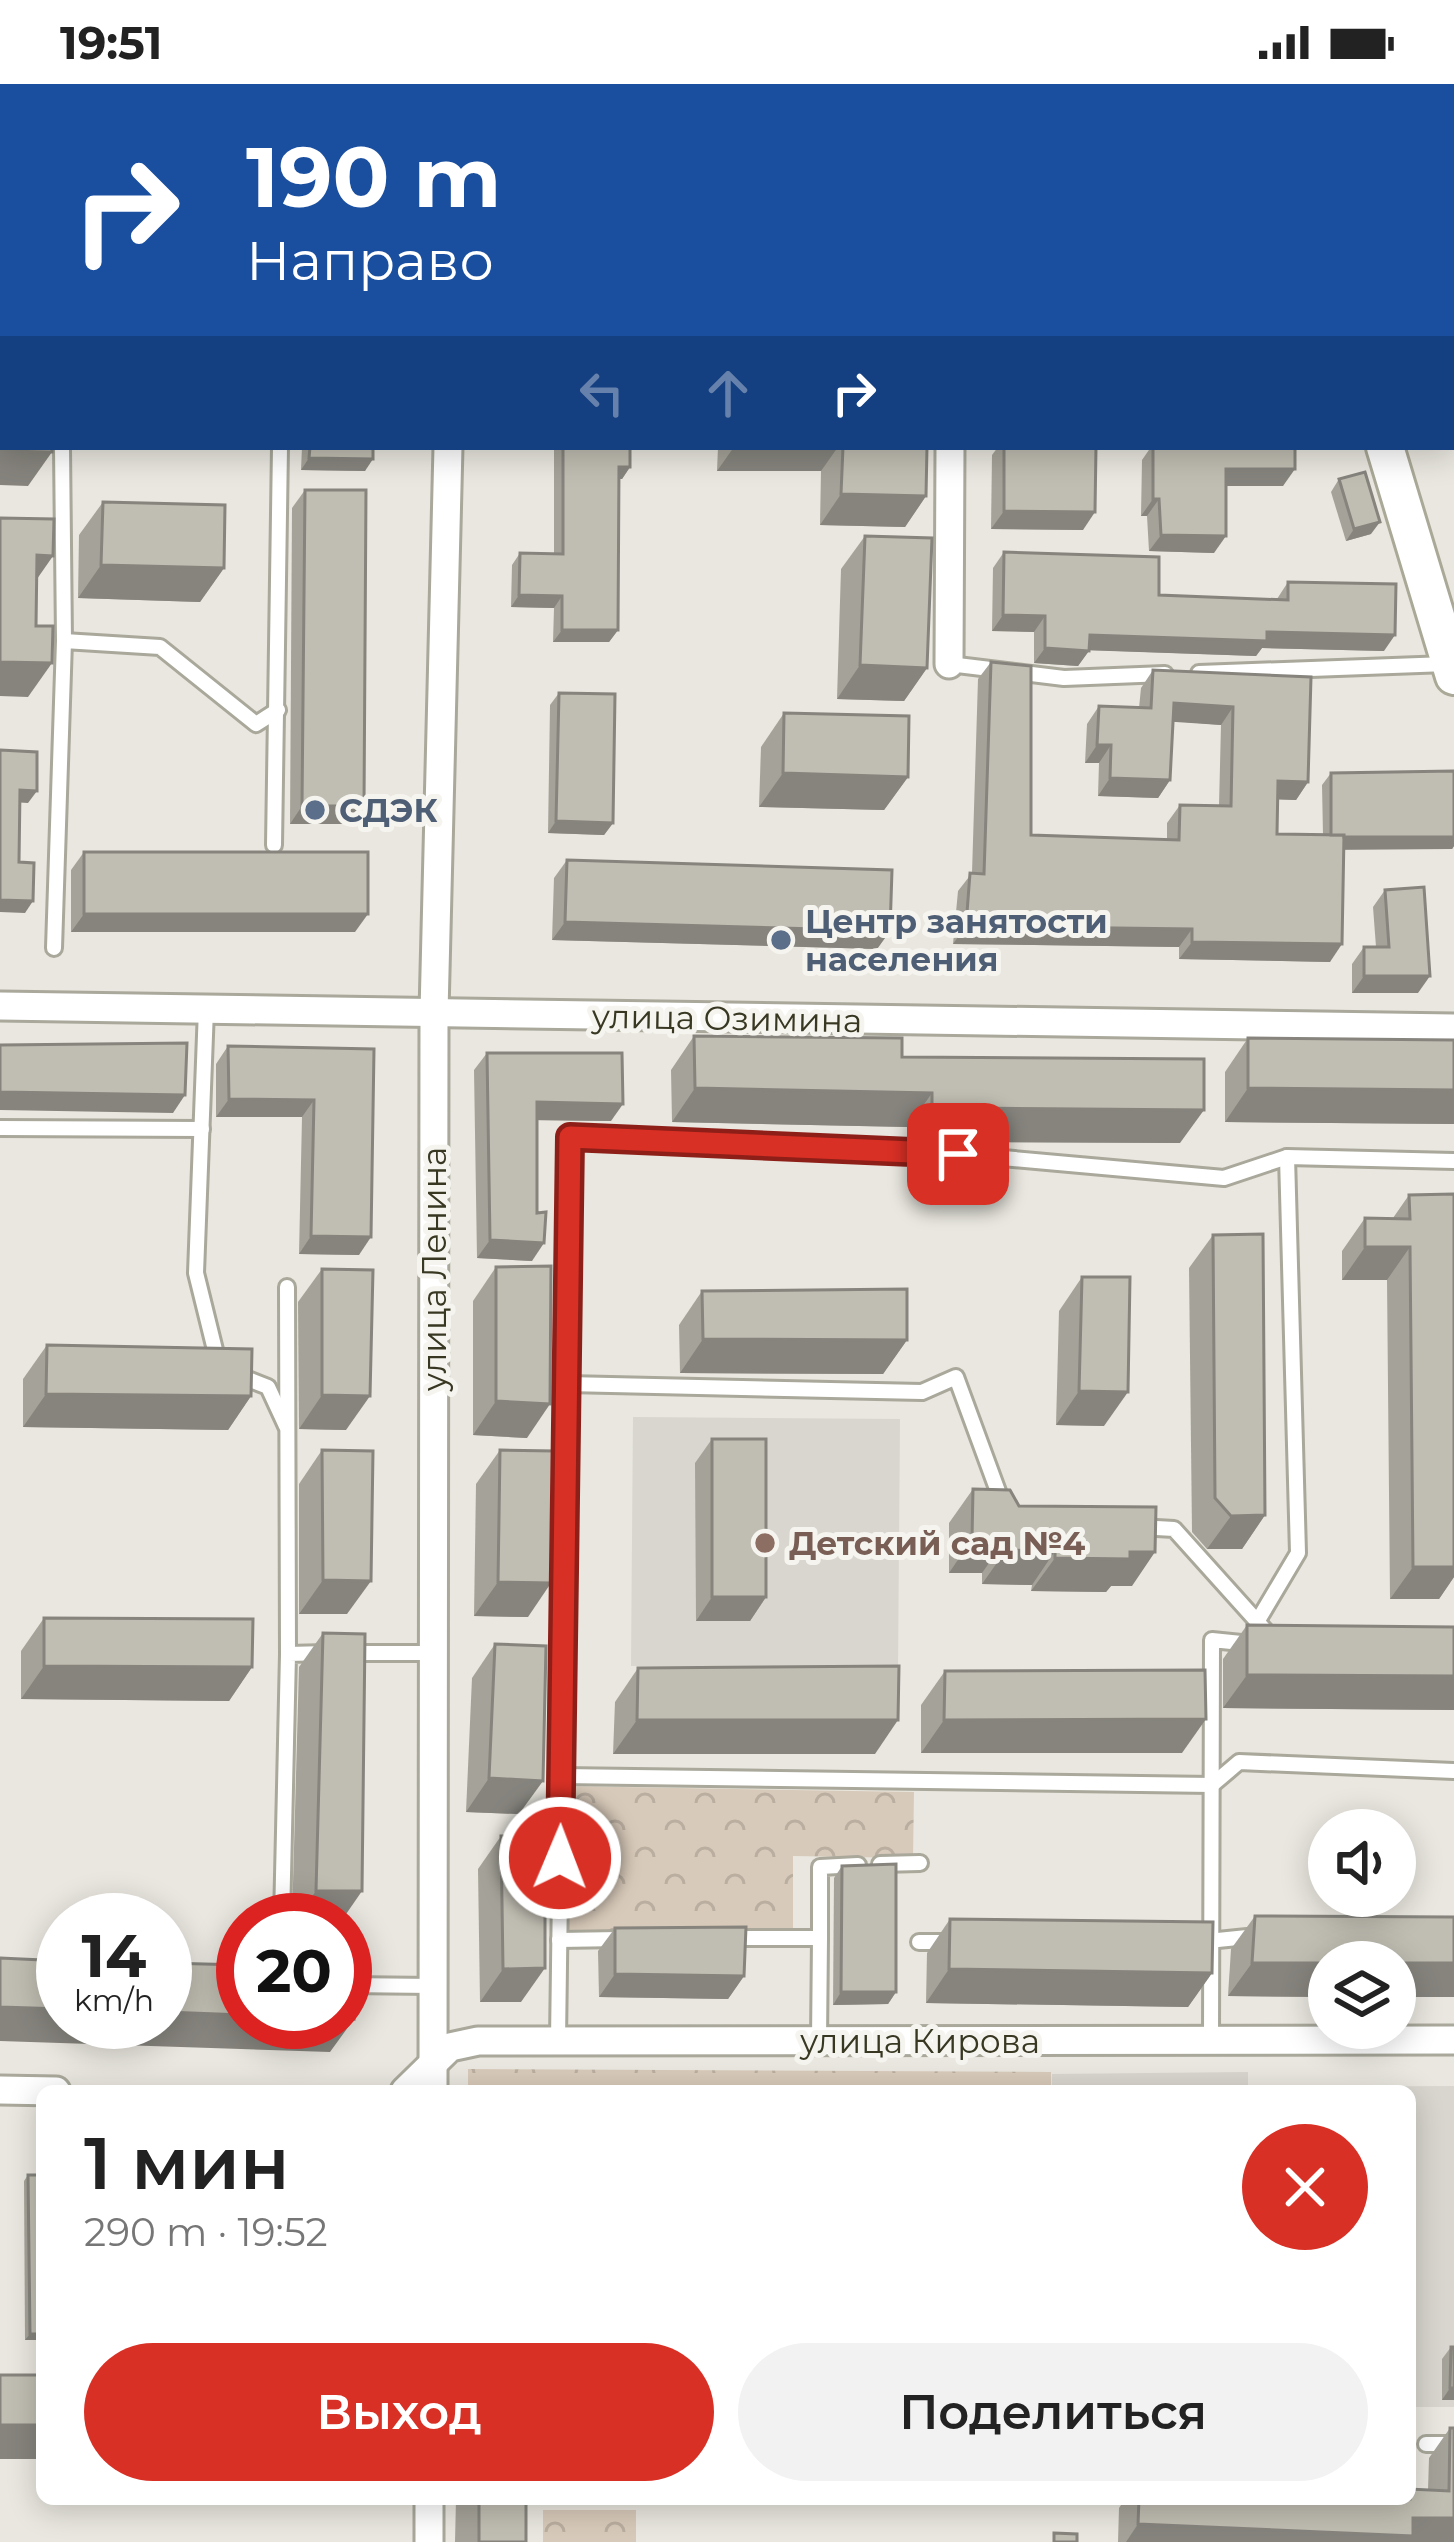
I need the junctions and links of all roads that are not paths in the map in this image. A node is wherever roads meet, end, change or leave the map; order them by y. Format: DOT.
graph roads {
  1 [pos="62,450"];
  2 [pos="280,450"];
  3 [pos="448,450"];
  4 [pos="950,450"];
  5 [pos="1386,450"];
  6 [pos="64,641"];
  7 [pos="949,664"];
  8 [pos="1452,670"];
  9 [pos="278,710"];
  10 [pos="274,844"];
  11 [pos="54,948"];
  12 [pos="0,1006"];
  13 [pos="206,1009"];
  14 [pos="434,1012"];
  15 [pos="1454,1028"];
  16 [pos="0,1128"];
  17 [pos="202,1129"];
  18 [pos="1287,1157"];
  19 [pos="1454,1161"];
  20 [pos="287,1287"];
  21 [pos="198,1367"];
  22 [pos="220,1367"];
  23 [pos="567,1384"];
  24 [pos="286,1426"];
  25 [pos="1010,1522"];
  26 [pos="1127,1527"];
  27 [pos="1257,1622"];
  28 [pos="434,1653"];
  29 [pos="288,1654"];
  30 [pos="1454,1772"];
  31 [pos="561,1776"];
  32 [pos="1212,1785"];
  33 [pos="920,1863"];
  34 [pos="283,1893"];
  35 [pos="1270,1934"];
  36 [pos="820,1938"];
  37 [pos="630,1939"];
  38 [pos="725,1939"];
  39 [pos="559,1940"];
  40 [pos="1189,1941"];
  41 [pos="1211,1941"];
  42 [pos="919,1942"];
  43 [pos="964,1942"];
  44 [pos="372,1985"];
  45 [pos="434,1986"];
  46 [pos="1454,2040"];
  47 [pos="558,2041"];
  48 [pos="819,2041"];
  49 [pos="1211,2041"];
  50 [pos="433,2077"];
  51 [pos="0,2090"];
  52 [pos="36,2091"];
  53 [pos="1426,2444"];
  54 [pos="1454,2444"];
  55 [pos="429,2505"];
  56 [pos="429,2542"];
  1 -- 6 [label="lane"];
  2 -- 9 [label="lane"];
  3 -- 14 [label="street, улица Ленина"];
  4 -- 7 [label="street"];
  5 -- 8 [label="street"];
  6 -- 9 [label="lane"];
  6 -- 11 [label="lane"];
  7 -- 8 [label="lane"];
  9 -- 10 [label="lane"];
  12 -- 13 [label="street, улица Озимина"];
  13 -- 14 [label="street, улица Озимина"];
  13 -- 17 [label="lane"];
  14 -- 15 [label="street, улица Озимина"];
  14 -- 28 [label="street, улица Ленина"];
  16 -- 17 [label="lane"];
  17 -- 22 [label="lane"];
  18 -- 19 [label="lane"];
  18 -- 23 [label="lane"];
  18 -- 27 [label="lane"];
  20 -- 24 [label="lane"];
  21 -- 22 [label="lane"];
  22 -- 24 [label="lane"];
  23 -- 25 [label="lane"];
  23 -- 31 [label="lane"];
  24 -- 29 [label="lane"];
  26 -- 27 [label="lane"];
  27 -- 32 [label="lane"];
  28 -- 29 [label="lane"];
  28 -- 45 [label="street, улица Ленина"];
  29 -- 34 [label="lane"];
  30 -- 32 [label="lane"];
  31 -- 32 [label="lane"];
  31 -- 39 [label="lane"];
  32 -- 41 [label="lane"];
  33 -- 36 [label="lane"];
  35 -- 41 [label="lane"];
  36 -- 38 [label="lane"];
  36 -- 48 [label="lane"];
  37 -- 39 [label="lane"];
  39 -- 47 [label="lane"];
  40 -- 41 [label="lane"];
  41 -- 49 [label="lane"];
  42 -- 43 [label="lane"];
  44 -- 45 [label="lane"];
  45 -- 50 [label="street, улица Ленина"];
  46 -- 49 [label="street, улица Кирова"];
  47 -- 48 [label="street, улица Кирова"];
  47 -- 50 [label="street, улица Кирова"];
  48 -- 49 [label="street, улица Кирова"];
  51 -- 52 [label="street"];
  53 -- 54 [label="lane"];
  55 -- 56 [label="street"];
}
